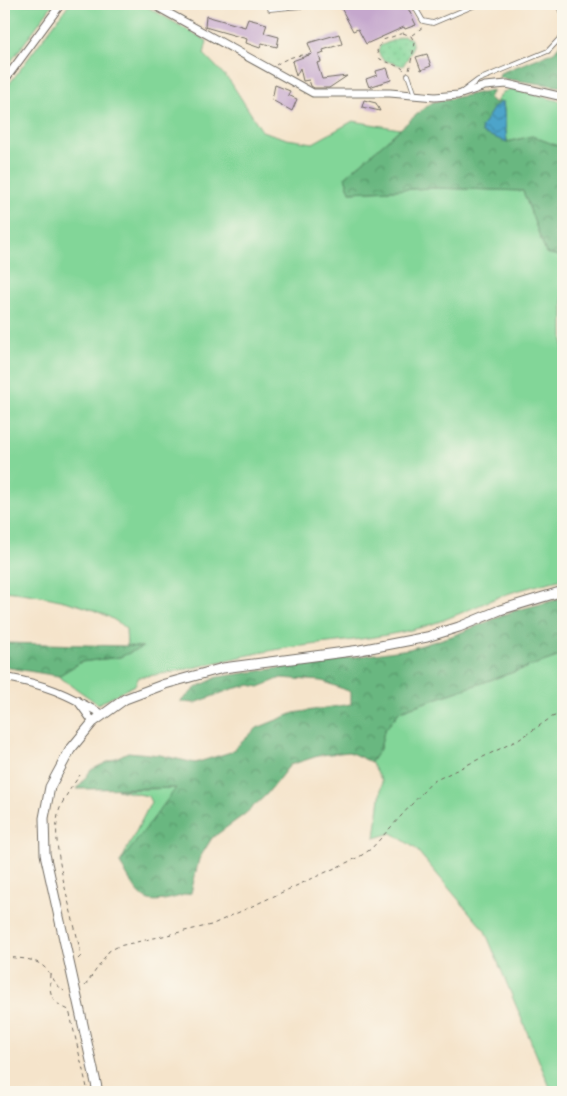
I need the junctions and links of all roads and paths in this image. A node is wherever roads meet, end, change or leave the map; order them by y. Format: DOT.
graph roads {
  1 [pos="61,4"];
  2 [pos="152,4"];
  3 [pos="324,4"];
  4 [pos="414,4"];
  5 [pos="478,4"];
  6 [pos="558,4"];
  7 [pos="270,9"];
  8 [pos="563,16"];
  9 [pos="428,22"];
  10 [pos="563,35"];
  11 [pos="411,36"];
  12 [pos="310,56"];
  13 [pos="269,69"];
  14 [pos="408,74"];
  15 [pos="4,81"];
  16 [pos="416,94"];
  17 [pos="458,95"];
  18 [pos="563,97"];
  19 [pos="563,591"];
  20 [pos="4,677"];
  21 [pos="77,700"];
  22 [pos="563,713"];
  23 [pos="103,714"];
  24 [pos="93,722"];
  25 [pos="80,775"];
  26 [pos="4,958"];
  27 [pos="68,963"];
  28 [pos="50,974"];
  29 [pos="85,986"];
  30 [pos="64,991"];
  31 [pos="88,1092"];
  32 [pos="98,1092"];
  1 -- 15 [label="street"];
  2 -- 13 [label="street"];
  3 -- 7 [label="lane"];
  4 -- 9 [label="lane"];
  5 -- 9 [label="lane"];
  6 -- 8 [label="lane"];
  9 -- 11 [label="path"];
  10 -- 17 [label="lane"];
  11 -- 14 [label="path"];
  11 -- 14 [label="path"];
  12 -- 13 [label="path"];
  13 -- 16 [label="street"];
  14 -- 16 [label="lane"];
  16 -- 17 [label="street"];
  17 -- 18 [label="street"];
  19 -- 23 [label="street"];
  20 -- 21 [label="street"];
  21 -- 23 [label="street"];
  21 -- 24 [label="street"];
  22 -- 29 [label="path"];
  23 -- 24 [label="street"];
  24 -- 27 [label="street"];
  25 -- 27 [label="path"];
  26 -- 28 [label="path"];
  27 -- 32 [label="street"];
  28 -- 30 [label="path"];
  28 -- 31 [label="path"];
}
